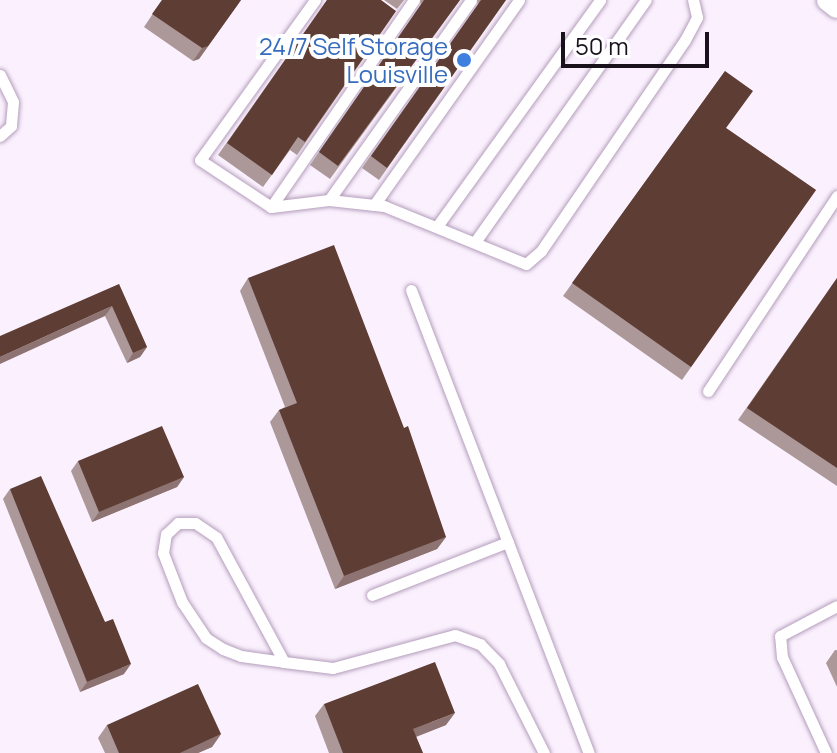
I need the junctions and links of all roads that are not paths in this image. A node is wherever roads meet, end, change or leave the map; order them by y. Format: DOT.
graph roads {
  1 [pos="315,0"];
  2 [pos="414,0"];
  3 [pos="471,0"];
  4 [pos="519,0"];
  5 [pos="600,0"];
  6 [pos="646,0"];
  7 [pos="693,0"];
  8 [pos="828,0"];
  9 [pos="837,7"];
  10 [pos="0,75"];
  11 [pos="0,136"];
  12 [pos="837,196"];
  13 [pos="329,200"];
  14 [pos="374,205"];
  15 [pos="271,207"];
  16 [pos="438,225"];
  17 [pos="475,242"];
  18 [pos="411,290"];
  19 [pos="708,391"];
  20 [pos="508,542"];
  21 [pos="372,595"];
  22 [pos="837,606"];
  23 [pos="284,662"];
  24 [pos="544,753"];
  25 [pos="589,753"];
  26 [pos="826,753"];
  1 -- 15 [label="lane"];
  2 -- 15 [label="lane"];
  3 -- 13 [label="lane"];
  4 -- 14 [label="lane"];
  5 -- 16 [label="lane"];
  6 -- 17 [label="lane"];
  7 -- 17 [label="lane"];
  8 -- 9 [label="street"];
  10 -- 11 [label="lane"];
  12 -- 19 [label="lane"];
  13 -- 14 [label="lane"];
  13 -- 15 [label="lane"];
  14 -- 16 [label="lane"];
  16 -- 17 [label="lane"];
  18 -- 20 [label="lane"];
  20 -- 21 [label="lane"];
  20 -- 25 [label="lane"];
  22 -- 26 [label="lane"];
  23 -- 23 [label="lane"];
  23 -- 24 [label="lane"];
}
